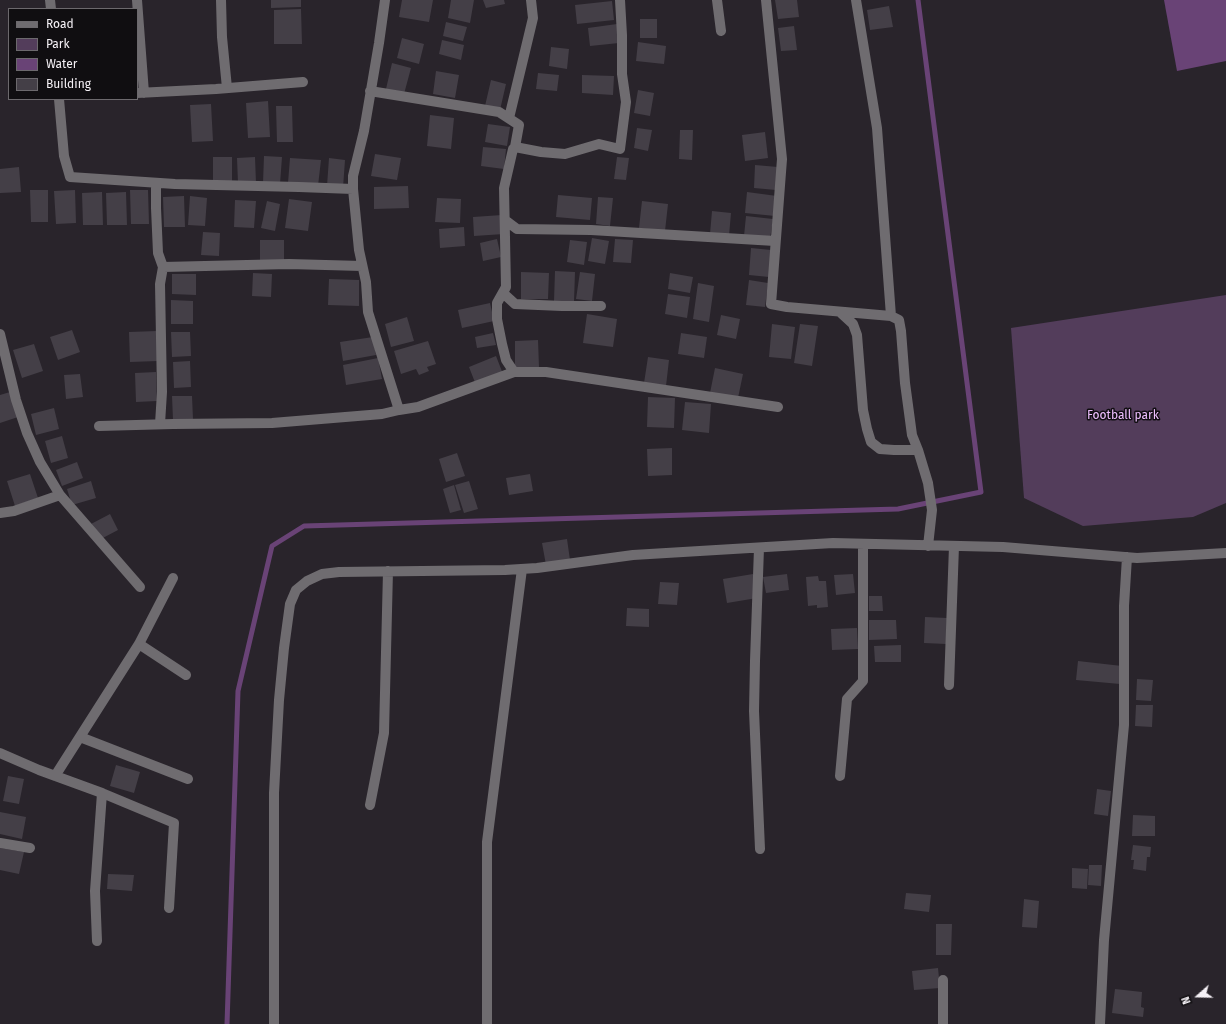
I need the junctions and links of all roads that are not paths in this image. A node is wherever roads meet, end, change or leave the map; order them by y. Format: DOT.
graph roads {
  1 [pos="221,0"];
  2 [pos="385,0"];
  3 [pos="531,0"];
  4 [pos="620,0"];
  5 [pos="717,0"];
  6 [pos="766,0"];
  7 [pos="856,0"];
  8 [pos="138,23"];
  9 [pos="721,31"];
  10 [pos="303,82"];
  11 [pos="227,88"];
  12 [pos="370,91"];
  13 [pos="141,93"];
  14 [pos="59,100"];
  15 [pos="509,118"];
  16 [pos="515,147"];
  17 [pos="156,183"];
  18 [pos="353,189"];
  19 [pos="505,220"];
  20 [pos="775,241"];
  21 [pos="362,266"];
  22 [pos="163,267"];
  23 [pos="503,293"];
  24 [pos="601,306"];
  25 [pos="840,312"];
  26 [pos="891,316"];
  27 [pos="0,334"];
  28 [pos="514,372"];
  29 [pos="778,407"];
  30 [pos="398,410"];
  31 [pos="160,424"];
  32 [pos="99,426"];
  33 [pos="918,450"];
  34 [pos="60,496"];
  35 [pos="0,513"];
  36 [pos="863,544"];
  37 [pos="928,546"];
  38 [pos="954,546"];
  39 [pos="759,548"];
  40 [pos="1226,553"];
  41 [pos="1127,558"];
  42 [pos="522,569"];
  43 [pos="388,571"];
  44 [pos="173,578"];
  45 [pos="140,587"];
  46 [pos="139,644"];
  47 [pos="186,675"];
  48 [pos="949,686"];
  49 [pos="80,737"];
  50 [pos="0,753"];
  51 [pos="55,776"];
  52 [pos="840,776"];
  53 [pos="188,779"];
  54 [pos="102,793"];
  55 [pos="370,805"];
  56 [pos="0,843"];
  57 [pos="30,848"];
  58 [pos="760,849"];
  59 [pos="169,908"];
  60 [pos="97,941"];
  61 [pos="943,980"];
  62 [pos="274,1024"];
  63 [pos="487,1024"];
  64 [pos="943,1024"];
  65 [pos="1100,1024"];
  1 -- 11 [label="street"];
  2 -- 12 [label="street"];
  3 -- 15 [label="street"];
  4 -- 16 [label="street"];
  5 -- 9 [label="street"];
  6 -- 20 [label="street"];
  7 -- 26 [label="street"];
  8 -- 13 [label="street"];
  10 -- 11 [label="street"];
  11 -- 13 [label="street"];
  12 -- 15 [label="street"];
  12 -- 18 [label="street"];
  14 -- 17 [label="street"];
  15 -- 16 [label="street"];
  16 -- 19 [label="street"];
  17 -- 18 [label="street"];
  17 -- 22 [label="street"];
  18 -- 21 [label="street"];
  19 -- 20 [label="street"];
  19 -- 23 [label="street"];
  20 -- 25 [label="street"];
  21 -- 22 [label="street"];
  21 -- 30 [label="street"];
  22 -- 31 [label="street"];
  23 -- 24 [label="street"];
  23 -- 28 [label="street"];
  25 -- 26 [label="street"];
  25 -- 33 [label="street"];
  26 -- 33 [label="street"];
  27 -- 34 [label="street"];
  28 -- 29 [label="street"];
  28 -- 30 [label="street"];
  30 -- 31 [label="street"];
  31 -- 32 [label="street"];
  33 -- 37 [label="street"];
  34 -- 35 [label="street"];
  34 -- 45 [label="street"];
  36 -- 37 [label="street"];
  36 -- 39 [label="street"];
  36 -- 52 [label="street"];
  37 -- 38 [label="street"];
  38 -- 41 [label="street"];
  38 -- 48 [label="street"];
  39 -- 42 [label="street"];
  39 -- 58 [label="street"];
  40 -- 41 [label="street"];
  41 -- 65 [label="street"];
  42 -- 43 [label="street"];
  42 -- 63 [label="street"];
  43 -- 55 [label="street"];
  43 -- 62 [label="street"];
  44 -- 46 [label="street"];
  46 -- 47 [label="street"];
  46 -- 49 [label="street"];
  49 -- 51 [label="street"];
  49 -- 53 [label="street"];
  50 -- 51 [label="street"];
  51 -- 54 [label="street"];
  54 -- 59 [label="street"];
  54 -- 60 [label="street"];
  56 -- 57 [label="street"];
  61 -- 64 [label="street"];
}
